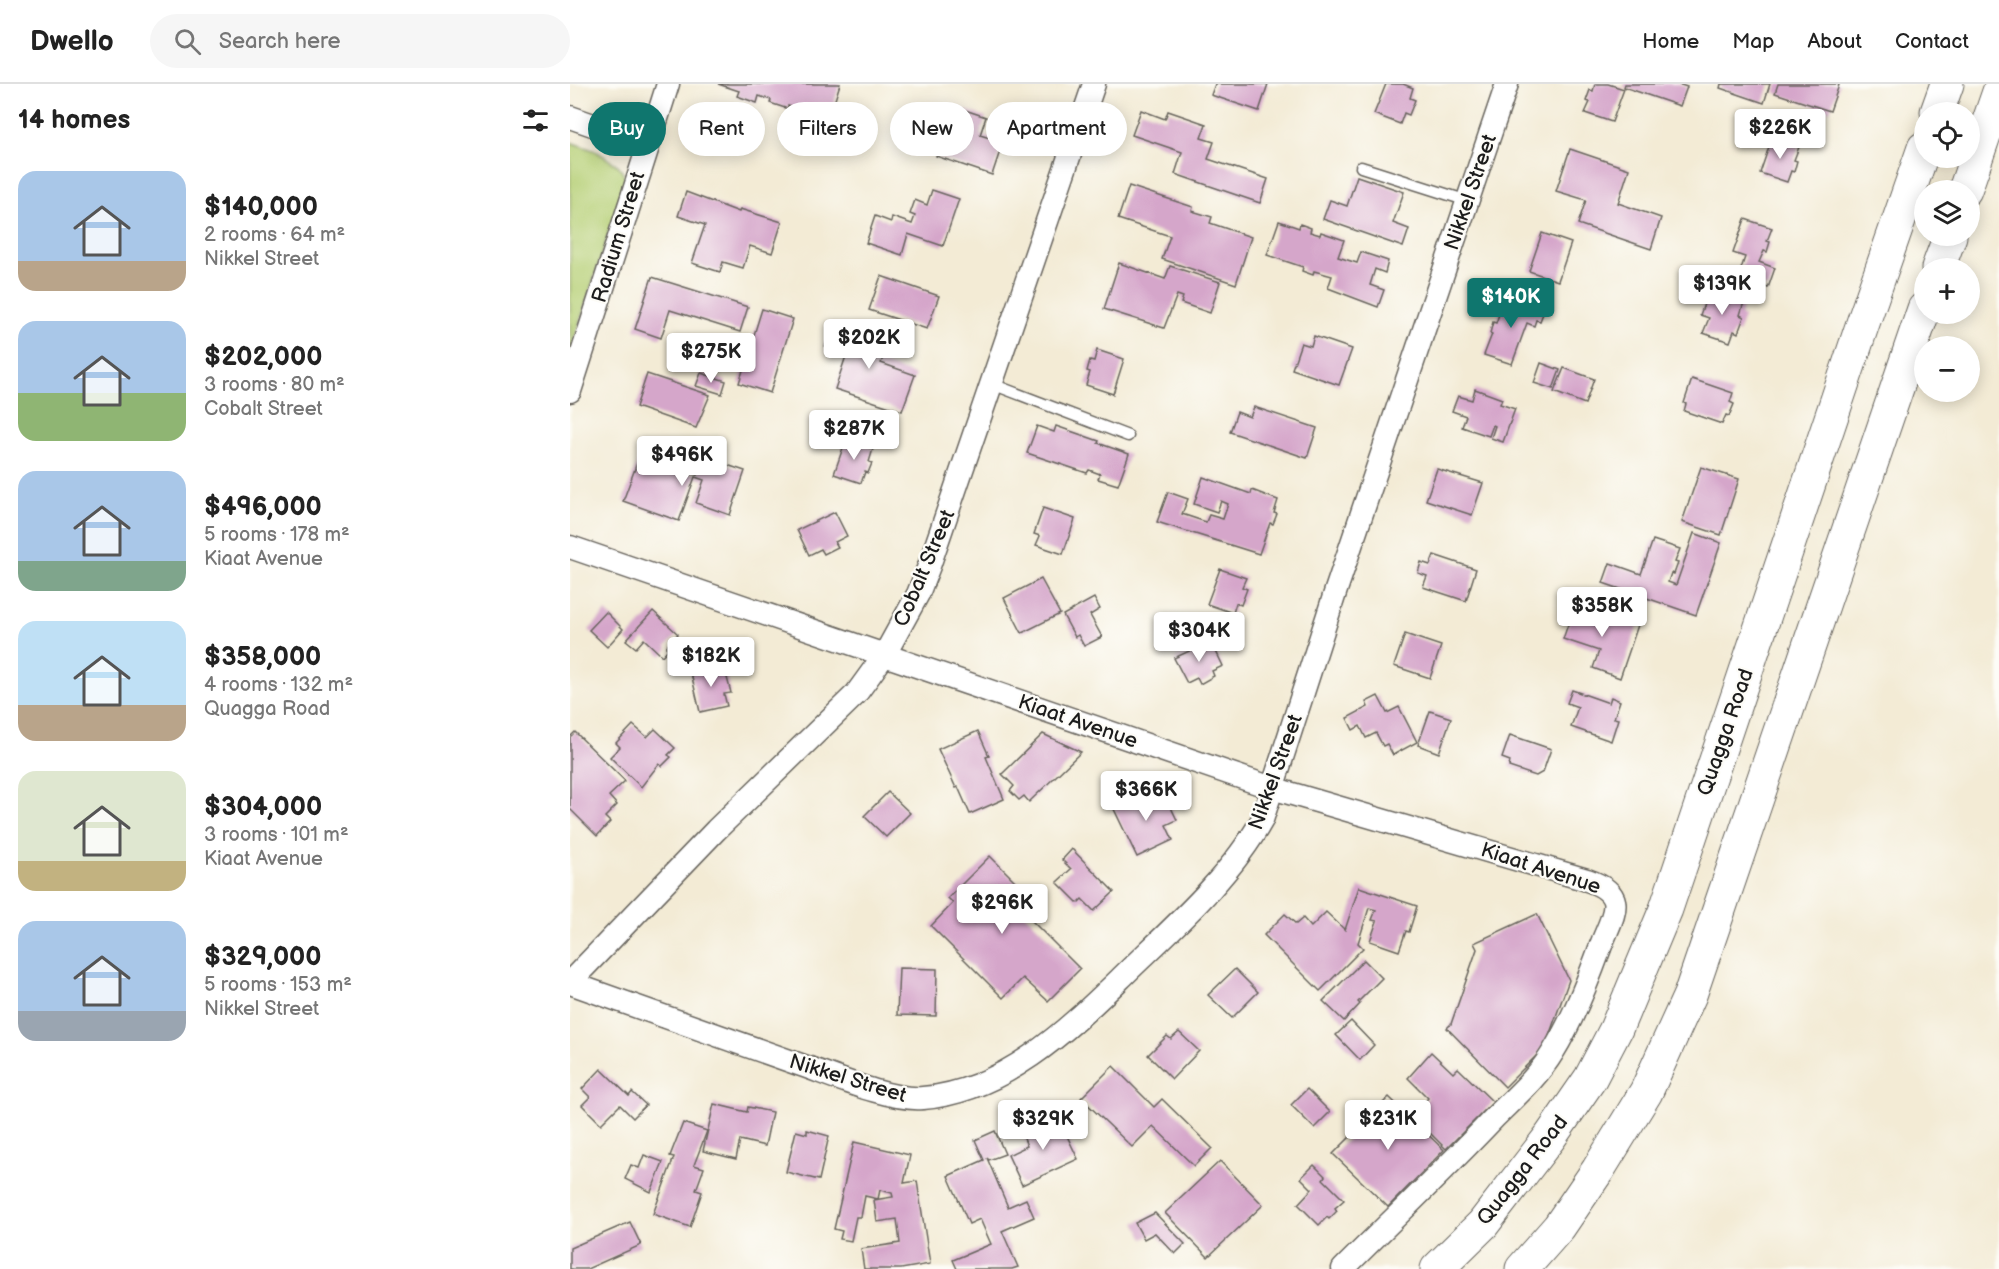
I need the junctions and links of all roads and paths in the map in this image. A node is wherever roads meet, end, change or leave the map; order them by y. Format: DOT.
graph roads {
  1 [pos="668,84"];
  2 [pos="1094,84"];
  3 [pos="1507,84"];
  4 [pos="1947,84"];
  5 [pos="1999,92"];
  6 [pos="662,102"];
  7 [pos="1941,102"];
  8 [pos="570,117"];
  9 [pos="588,123"];
  10 [pos="643,156"];
  11 [pos="1362,167"];
  12 [pos="1917,168"];
  13 [pos="1968,180"];
  14 [pos="1468,201"];
  15 [pos="1919,324"];
  16 [pos="992,384"];
  17 [pos="570,391"];
  18 [pos="1128,436"];
  19 [pos="570,547"];
  20 [pos="885,654"];
  21 [pos="1272,788"];
  22 [pos="570,982"];
  23 [pos="1343,1269"];
  24 [pos="1437,1269"];
  25 [pos="1522,1269"];
  1 -- 6 [label="street, Radium Street"];
  2 -- 16 [label="street, Cobalt Street"];
  3 -- 14 [label="street, Nikkel Street"];
  4 -- 7 [label="main road"];
  5 -- 13 [label="main road"];
  8 -- 9 [label="street"];
  10 -- 17 [label="street, Radium Street"];
  11 -- 14 [label="lane"];
  12 -- 24 [label="main road, Quagga Road"];
  14 -- 21 [label="street, Nikkel Street"];
  15 -- 25 [label="main road"];
  16 -- 18 [label="lane"];
  16 -- 20 [label="street, Cobalt Street"];
  19 -- 20 [label="street, Kiaat Avenue"];
  20 -- 21 [label="street, Kiaat Avenue"];
  20 -- 22 [label="street, Cobalt Street"];
  21 -- 22 [label="street, Nikkel Street"];
  21 -- 23 [label="street, Kiaat Avenue"];
}
